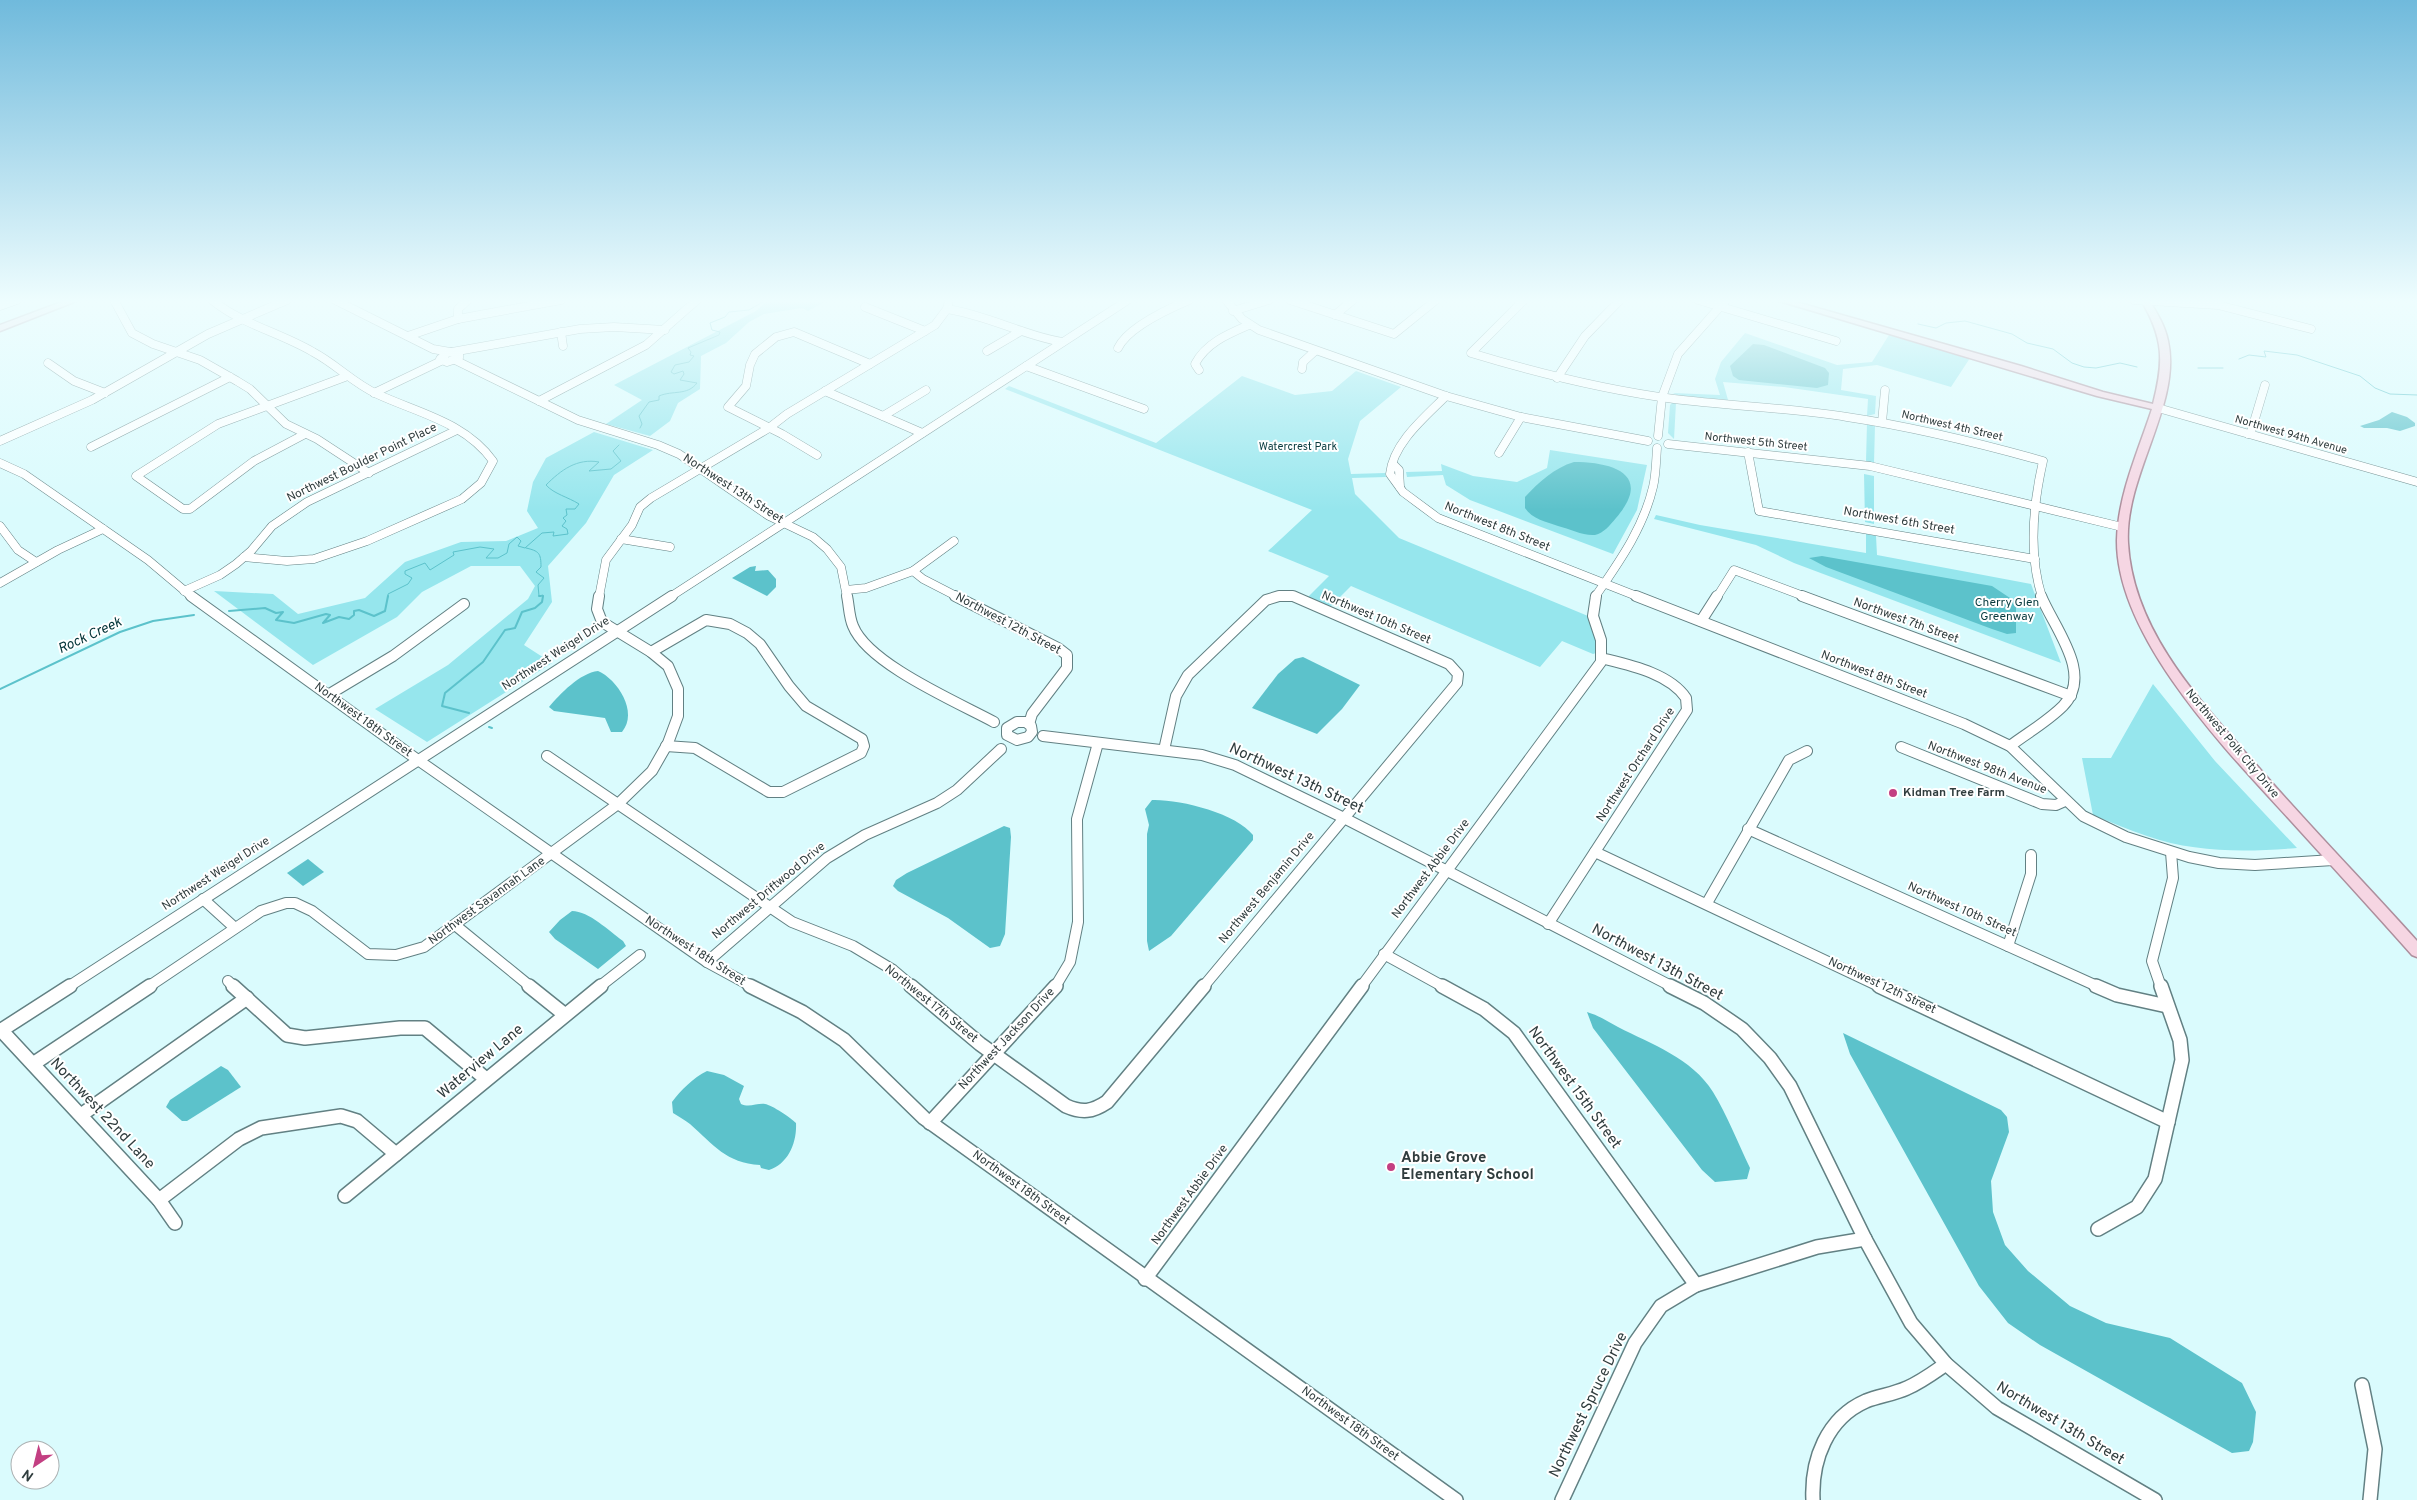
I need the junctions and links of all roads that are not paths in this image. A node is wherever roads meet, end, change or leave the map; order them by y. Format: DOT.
graph roads {
  1 [pos="56,370"];
  2 [pos="144,370"];
  3 [pos="218,370"];
  4 [pos="336,370"];
  5 [pos="419,370"];
  6 [pos="482,370"];
  7 [pos="599,370"];
  8 [pos="750,370"];
  9 [pos="860,370"];
  10 [pos="1020,370"];
  11 [pos="1037,370"];
  12 [pos="1370,370"];
  13 [pos="1529,370"];
  14 [pos="1561,370"];
  15 [pos="1672,370"];
  16 [pos="2024,370"];
  17 [pos="2039,370"];
  18 [pos="2165,370"];
  19 [pos="230,377"];
  20 [pos="345,377"];
  21 [pos="1556,378"];
  22 [pos="2264,386"];
  23 [pos="926,390"];
  24 [pos="1885,390"];
  25 [pos="825,391"];
  26 [pos="105,393"];
  27 [pos="374,393"];
  28 [pos="1446,396"];
  29 [pos="1662,397"];
  30 [pos="539,401"];
  31 [pos="266,406"];
  32 [pos="1144,408"];
  33 [pos="2158,408"];
  34 [pos="883,416"];
  35 [pos="1521,417"];
  36 [pos="1882,422"];
  37 [pos="769,428"];
  38 [pos="457,430"];
  39 [pos="922,433"];
  40 [pos="305,434"];
  41 [pos="2248,434"];
  42 [pos="0,441"];
  43 [pos="1661,443"];
  44 [pos="91,447"];
  45 [pos="1748,452"];
  46 [pos="1499,453"];
  47 [pos="817,456"];
  48 [pos="0,463"];
  49 [pos="701,468"];
  50 [pos="369,473"];
  51 [pos="2417,482"];
  52 [pos="2034,505"];
  53 [pos="784,523"];
  54 [pos="2123,526"];
  55 [pos="1,528"];
  56 [pos="103,529"];
  57 [pos="621,539"];
  58 [pos="954,541"];
  59 [pos="670,547"];
  60 [pos="244,557"];
  61 [pos="2035,559"];
  62 [pos="36,562"];
  63 [pos="913,572"];
  64 [pos="0,583"];
  65 [pos="1603,583"];
  66 [pos="846,590"];
  67 [pos="184,591"];
  68 [pos="464,604"];
  69 [pos="1701,621"];
  70 [pos="616,632"];
  71 [pos="652,652"];
  72 [pos="1601,658"];
  73 [pos="1458,674"];
  74 [pos="328,695"];
  75 [pos="2070,696"];
  76 [pos="1023,730"];
  77 [pos="1098,743"];
  78 [pos="666,746"];
  79 [pos="2010,746"];
  80 [pos="1901,747"];
  81 [pos="1164,750"];
  82 [pos="1807,751"];
  83 [pos="547,756"];
  84 [pos="418,760"];
  85 [pos="2065,801"];
  86 [pos="618,804"];
  87 [pos="1344,818"];
  88 [pos="1748,829"];
  89 [pos="1595,852"];
  90 [pos="2171,852"];
  91 [pos="552,854"];
  92 [pos="2030,855"];
  93 [pos="2333,860"];
  94 [pos="1446,871"];
  95 [pos="203,899"];
  96 [pos="1707,903"];
  97 [pos="770,908"];
  98 [pos="1548,924"];
  99 [pos="455,925"];
  100 [pos="235,928"];
  101 [pos="2008,946"];
  102 [pos="2417,951"];
  103 [pos="1384,954"];
  104 [pos="640,955"];
  105 [pos="707,962"];
  106 [pos="228,981"];
  107 [pos="247,998"];
  108 [pos="2167,1006"];
  109 [pos="564,1014"];
  110 [pos="1,1030"];
  111 [pos="993,1054"];
  112 [pos="33,1064"];
  113 [pos="486,1079"];
  114 [pos="1088,1111"];
  115 [pos="81,1115"];
  116 [pos="2168,1122"];
  117 [pos="930,1123"];
  118 [pos="396,1154"];
  119 [pos="345,1196"];
  120 [pos="159,1200"];
  121 [pos="175,1223"];
  122 [pos="2098,1229"];
  123 [pos="1865,1239"];
  124 [pos="1146,1279"];
  125 [pos="1696,1286"];
  126 [pos="1946,1364"];
  127 [pos="2362,1385"];
  128 [pos="1456,1500"];
  129 [pos="1562,1500"];
  130 [pos="1813,1500"];
  131 [pos="2155,1500"];
  132 [pos="2370,1500"];
  1 -- 26 [label="street"];
  2 -- 26 [label="street"];
  3 -- 19 [label="street"];
  4 -- 20 [label="street"];
  5 -- 27 [label="street"];
  6 -- 30 [label="street, Northwest 13th Street"];
  7 -- 30 [label="street"];
  8 -- 37 [label="street"];
  9 -- 25 [label="street, Northwest Savannah Lane"];
  10 -- 39 [label="street, Northwest Weigel Drive"];
  11 -- 32 [label="street"];
  12 -- 28 [label="street"];
  13 -- 21 [label="street, Northwest 4th Street"];
  14 -- 21 [label="street"];
  15 -- 29 [label="street"];
  16 -- 33 [label="main road"];
  17 -- 33 [label="main road"];
  18 -- 33 [label="main road, Northwest Polk City Drive"];
  19 -- 31 [label="street"];
  19 -- 44 [label="street"];
  20 -- 27 [label="street"];
  20 -- 31 [label="street"];
  21 -- 29 [label="street, Northwest 4th Street"];
  22 -- 41 [label="street"];
  23 -- 34 [label="street"];
  24 -- 36 [label="street"];
  25 -- 34 [label="street"];
  25 -- 37 [label="street, Northwest Savannah Lane"];
  26 -- 42 [label="street"];
  27 -- 38 [label="street"];
  28 -- 35 [label="street"];
  28 -- 65 [label="street, Northwest 8th Street"];
  29 -- 36 [label="street, Northwest 4th Street"];
  29 -- 43 [label="street"];
  30 -- 49 [label="street, Northwest 13th Street"];
  31 -- 40 [label="street"];
  31 -- 40 [label="street"];
  33 -- 41 [label="street, Northwest 94th Avenue"];
  33 -- 54 [label="main road, Northwest Polk City Drive"];
  34 -- 39 [label="street"];
  35 -- 43 [label="street"];
  35 -- 46 [label="street"];
  36 -- 52 [label="street, Northwest 4th Street"];
  37 -- 47 [label="street"];
  37 -- 49 [label="street, Northwest Savannah Lane"];
  38 -- 50 [label="street, Northwest Boulder Point Place"];
  38 -- 60 [label="street"];
  39 -- 53 [label="street, Northwest Weigel Drive"];
  40 -- 50 [label="street"];
  41 -- 51 [label="street, Northwest 94th Avenue"];
  43 -- 45 [label="street, Northwest 5th Street"];
  43 -- 65 [label="street"];
  45 -- 52 [label="street, Northwest 5th Street"];
  45 -- 61 [label="street, Northwest 6th Street"];
  48 -- 56 [label="street, Northwest 18th Street"];
  49 -- 53 [label="street, Northwest 13th Street"];
  49 -- 57 [label="street, Northwest Savannah Lane"];
  50 -- 60 [label="street, Northwest Boulder Point Place"];
  52 -- 54 [label="street, Northwest 5th Street"];
  52 -- 61 [label="street"];
  53 -- 66 [label="street, Northwest 13th Street"];
  53 -- 70 [label="street, Northwest Weigel Drive"];
  54 -- 93 [label="main road, Northwest Polk City Drive"];
  55 -- 62 [label="street"];
  56 -- 62 [label="street"];
  56 -- 67 [label="street, Northwest 18th Street"];
  57 -- 59 [label="street"];
  57 -- 70 [label="street, Northwest Savannah Lane"];
  58 -- 63 [label="street"];
  60 -- 67 [label="street, Northwest Boulder Point Place"];
  61 -- 75 [label="street"];
  62 -- 64 [label="street"];
  63 -- 66 [label="street"];
  63 -- 76 [label="street, Northwest 12th Street"];
  65 -- 69 [label="street, Northwest 8th Street"];
  65 -- 72 [label="street"];
  66 -- 76 [label="street, Northwest 13th Street"];
  67 -- 74 [label="street, Northwest 18th Street"];
  68 -- 74 [label="street"];
  69 -- 75 [label="street, Northwest 7th Street"];
  69 -- 79 [label="street, Northwest 8th Street"];
  70 -- 71 [label="street, Northwest Savannah Lane"];
  70 -- 84 [label="street, Northwest Weigel Drive"];
  71 -- 78 [label="street, Northwest Savannah Lane"];
  71 -- 78 [label="street"];
  72 -- 89 [label="street, Northwest Orchard Drive"];
  72 -- 94 [label="street, Northwest Abbie Drive"];
  73 -- 81 [label="street, Northwest 10th Street"];
  73 -- 87 [label="street, Northwest Benjamin Drive"];
  74 -- 84 [label="street, Northwest 18th Street"];
  75 -- 79 [label="street"];
  76 -- 77 [label="street, Northwest 13th Street"];
  76 -- 97 [label="street, Northwest Driftwood Drive"];
  77 -- 81 [label="street, Northwest 13th Street"];
  77 -- 111 [label="street, Northwest Jackson Drive"];
  78 -- 86 [label="street, Northwest Savannah Lane"];
  79 -- 85 [label="street, Northwest 8th Street"];
  80 -- 85 [label="street, Northwest 98th Avenue"];
  81 -- 87 [label="street, Northwest 13th Street"];
  82 -- 88 [label="street"];
  83 -- 86 [label="street, Northwest 17th Street"];
  84 -- 91 [label="street, Northwest 18th Street"];
  84 -- 95 [label="street, Northwest Weigel Drive"];
  85 -- 90 [label="street, Northwest 8th Street"];
  86 -- 91 [label="street, Northwest Savannah Lane"];
  86 -- 97 [label="street, Northwest 17th Street"];
  87 -- 94 [label="street, Northwest 13th Street"];
  87 -- 114 [label="street, Northwest Benjamin Drive"];
  88 -- 96 [label="street"];
  88 -- 101 [label="street, Northwest 10th Street"];
  89 -- 96 [label="street, Northwest 12th Street"];
  89 -- 98 [label="street, Northwest Orchard Drive"];
  90 -- 93 [label="street, Northwest 8th Street"];
  90 -- 108 [label="street"];
  91 -- 99 [label="street, Northwest Savannah Lane"];
  91 -- 105 [label="street, Northwest 18th Street"];
  92 -- 101 [label="street"];
  93 -- 102 [label="main road, Northwest Polk City Drive"];
  94 -- 98 [label="street, Northwest 13th Street"];
  94 -- 103 [label="street, Northwest Abbie Drive"];
  95 -- 100 [label="street"];
  95 -- 110 [label="street, Northwest Weigel Drive"];
  96 -- 116 [label="street, Northwest 12th Street"];
  97 -- 105 [label="street, Northwest Driftwood Drive"];
  97 -- 111 [label="street, Northwest 17th Street"];
  98 -- 123 [label="street, Northwest 13th Street"];
  99 -- 100 [label="street, Northwest Savannah Lane"];
  99 -- 109 [label="street"];
  100 -- 112 [label="street, Northwest Savannah Lane"];
  101 -- 108 [label="street, Northwest 10th Street"];
  103 -- 124 [label="street, Northwest Abbie Drive"];
  103 -- 125 [label="street, Northwest 15th Street"];
  104 -- 109 [label="street, Waterview Lane"];
  105 -- 117 [label="street, Northwest 18th Street"];
  106 -- 107 [label="street"];
  107 -- 113 [label="street"];
  107 -- 115 [label="street"];
  108 -- 116 [label="street"];
  109 -- 113 [label="street, Waterview Lane"];
  110 -- 112 [label="street, Northwest 22nd Lane"];
  111 -- 114 [label="street, Northwest 17th Street"];
  111 -- 117 [label="street, Northwest Jackson Drive"];
  112 -- 115 [label="street, Northwest 22nd Lane"];
  113 -- 118 [label="street, Waterview Lane"];
  115 -- 120 [label="street, Northwest 22nd Lane"];
  116 -- 122 [label="street"];
  117 -- 124 [label="street, Northwest 18th Street"];
  118 -- 119 [label="street, Waterview Lane"];
  118 -- 120 [label="street"];
  120 -- 121 [label="street, Northwest 22nd Lane"];
  123 -- 125 [label="street, Northwest Spruce Drive"];
  123 -- 126 [label="street, Northwest 13th Street"];
  124 -- 128 [label="street, Northwest 18th Street"];
  125 -- 129 [label="street, Northwest Spruce Drive"];
  126 -- 130 [label="street"];
  126 -- 131 [label="street, Northwest 13th Street"];
  127 -- 132 [label="street"];
}
